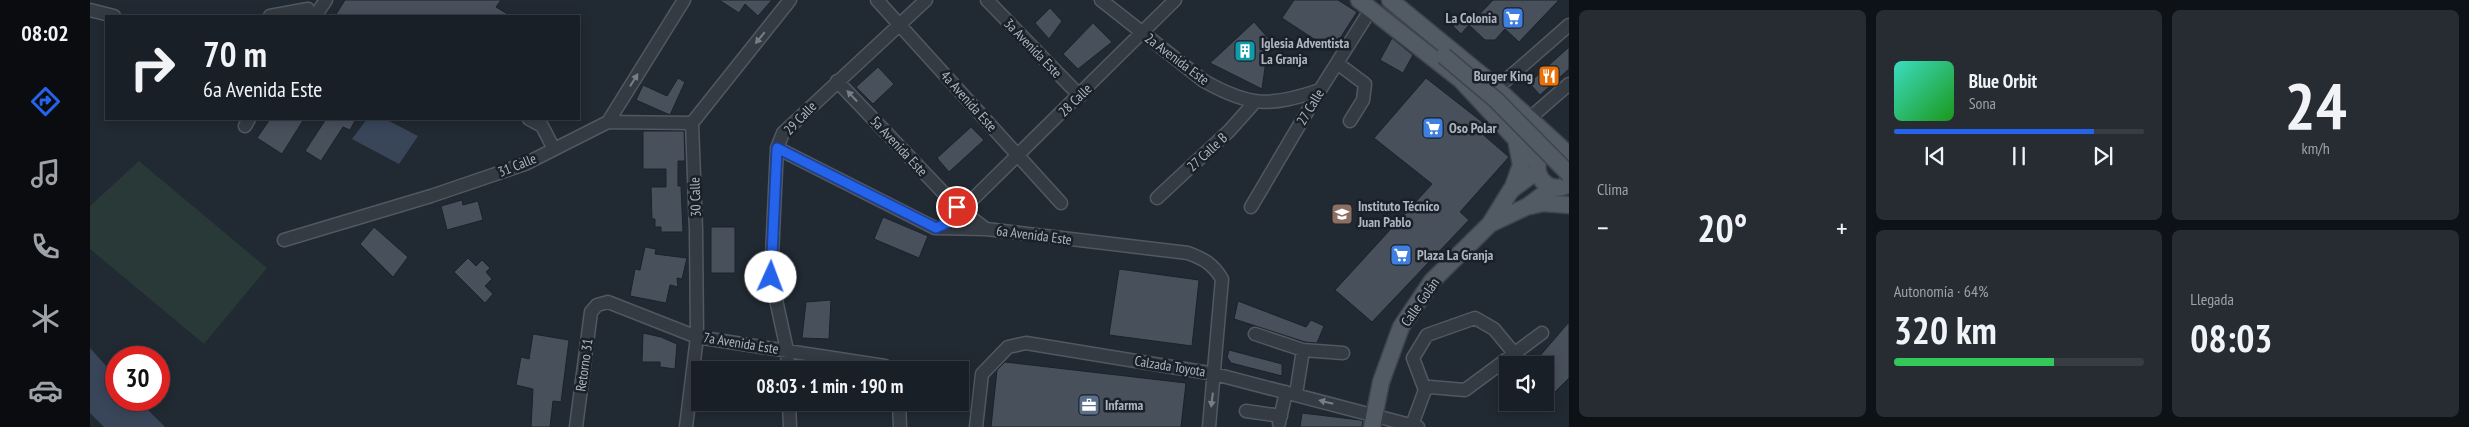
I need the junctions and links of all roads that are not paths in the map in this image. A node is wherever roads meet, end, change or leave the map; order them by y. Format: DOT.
graph roads {
  1 [pos="326,0"];
  2 [pos="684,0"];
  3 [pos="790,0"];
  4 [pos="876,0"];
  5 [pos="926,0"];
  6 [pos="987,0"];
  7 [pos="1101,0"];
  8 [pos="1175,0"];
  9 [pos="1390,0"];
  10 [pos="1366,4"];
  11 [pos="90,10"];
  12 [pos="309,10"];
  13 [pos="1405,12"];
  14 [pos="110,15"];
  15 [pos="276,15"];
  16 [pos="900,24"];
  17 [pos="1394,25"];
  18 [pos="1569,25"];
  19 [pos="1143,33"];
  20 [pos="1426,41"];
  21 [pos="1337,63"];
  22 [pos="837,81"];
  23 [pos="1569,84"];
  24 [pos="1497,88"];
  25 [pos="1320,90"];
  26 [pos="1080,96"];
  27 [pos="1255,102"];
  28 [pos="1530,118"];
  29 [pos="535,120"];
  30 [pos="1350,121"];
  31 [pos="608,122"];
  32 [pos="692,123"];
  33 [pos="1516,139"];
  34 [pos="777,148"];
  35 [pos="554,149"];
  36 [pos="1567,152"];
  37 [pos="1018,155"];
  38 [pos="1537,167"];
  39 [pos="1569,174"];
  40 [pos="1559,187"];
  41 [pos="1512,190"];
  42 [pos="1157,198"];
  43 [pos="973,199"];
  44 [pos="1061,203"];
  45 [pos="1569,203"];
  46 [pos="1528,206"];
  47 [pos="957,207"];
  48 [pos="1251,207"];
  49 [pos="1490,224"];
  50 [pos="936,228"];
  51 [pos="986,229"];
  52 [pos="284,240"];
  53 [pos="597,305"];
  54 [pos="1542,333"];
  55 [pos="1255,334"];
  56 [pos="697,337"];
  57 [pos="787,350"];
  58 [pos="1303,350"];
  59 [pos="1343,353"];
  60 [pos="1514,353"];
  61 [pos="788,361"];
  62 [pos="854,361"];
  63 [pos="1215,374"];
  64 [pos="1426,390"];
  65 [pos="1291,393"];
  66 [pos="789,411"];
  67 [pos="899,411"];
  68 [pos="1246,411"];
  69 [pos="1373,421"];
  70 [pos="1415,426"];
  71 [pos="576,427"];
  72 [pos="686,427"];
  73 [pos="790,427"];
  74 [pos="900,427"];
  75 [pos="976,427"];
  76 [pos="1209,427"];
  1 -- 12 [label="street"];
  31 -- 2 [label="street, one-way"];
  3 -- 32 [label="street, one-way"];
  4 -- 16 [label="street, 4a Avenida Este"];
  5 -- 16 [label="street, 29 Calle"];
  6 -- 26 [label="street, 3a Avenida Este"];
  7 -- 19 [label="street, 2a Avenida Este"];
  8 -- 19 [label="street, 28 Calle"];
  9 -- 13 [label="main road"];
  10 -- 17 [label="main road"];
  10 -- 21 [label="street, 27 Calle"];
  11 -- 14 [label="street"];
  12 -- 15 [label="street"];
  13 -- 20 [label="main road"];
  13 -- 24 [label="main road"];
  16 -- 22 [label="street, 29 Calle"];
  16 -- 37 [label="street, 4a Avenida Este"];
  17 -- 20 [label="main road"];
  17 -- 33 [label="main road"];
  18 -- 24 [label="street"];
  19 -- 26 [label="street, 28 Calle"];
  19 -- 27 [label="street, 2a Avenida Este"];
  20 -- 39 [label="main road, bridge"];
  21 -- 25 [label="street, 27 Calle"];
  21 -- 30 [label="street"];
  22 -- 34 [label="street, 29 Calle"];
  47 -- 22 [label="street, 5a Avenida Este, one-way"];
  23 -- 28 [label="street"];
  24 -- 28 [label="main road"];
  25 -- 27 [label="street, 2a Avenida Este"];
  25 -- 48 [label="street, 27 Calle"];
  26 -- 37 [label="street, 28 Calle"];
  27 -- 42 [label="street, 27 Calle B"];
  28 -- 36 [label="main road"];
  29 -- 35 [label="street"];
  31 -- 32 [label="street"];
  31 -- 35 [label="street, 31 Calle"];
  32 -- 56 [label="street, 30 Calle"];
  33 -- 38 [label="main road"];
  33 -- 41 [label="main road"];
  34 -- 50 [label="street, 6a Avenida Este"];
  34 -- 57 [label="street, 29 Calle"];
  35 -- 52 [label="street, 31 Calle"];
  36 -- 38 [label="main road, Calle Golán"];
  37 -- 43 [label="street, 28 Calle"];
  37 -- 44 [label="street, 4a Avenida Este"];
  38 -- 40 [label="main road"];
  38 -- 41 [label="main road, Calle Golán"];
  40 -- 45 [label="main road"];
  40 -- 46 [label="main road, Calle Golán"];
  41 -- 49 [label="main road, Calle Golán"];
  45 -- 46 [label="main road"];
  46 -- 49 [label="main road, Calle Golán"];
  47 -- 50 [label="street"];
  47 -- 51 [label="street, 5a Avenida Este"];
  49 -- 69 [label="main road, Calle Golán"];
  50 -- 51 [label="street, 6a Avenida Este"];
  51 -- 63 [label="street, 6a Avenida Este"];
  53 -- 56 [label="street, 7a Avenida Este"];
  53 -- 71 [label="street, Retorno 31"];
  54 -- 60 [label="street"];
  55 -- 58 [label="street"];
  56 -- 57 [label="street, 7a Avenida Este"];
  56 -- 72 [label="street, 30 Calle"];
  57 -- 61 [label="street, 29 Calle"];
  57 -- 62 [label="street, 7a Avenida Este"];
  58 -- 59 [label="street"];
  58 -- 65 [label="street"];
  60 -- 64 [label="street"];
  60 -- 64 [label="street"];
  63 -- 65 [label="street, Calzada Toyota"];
  63 -- 75 [label="street, Calzada Toyota"];
  63 -- 76 [label="street, one-way"];
  64 -- 70 [label="street"];
  65 -- 68 [label="street"];
  69 -- 65 [label="street, Calzada Toyota, one-way"];
  66 -- 73 [label="street"];
  67 -- 74 [label="street"];
  69 -- 70 [label="street, Calzada Toyota"];
}
